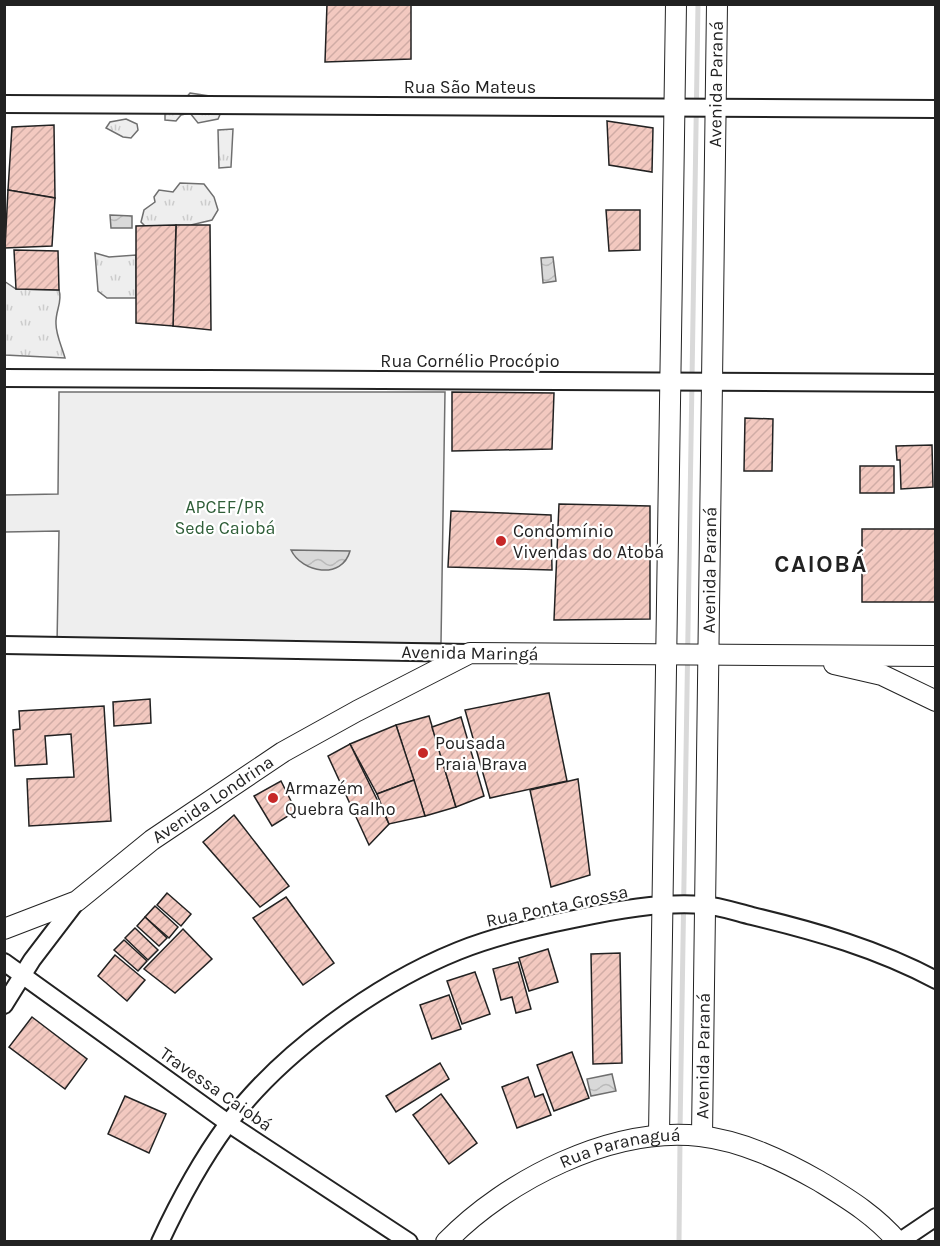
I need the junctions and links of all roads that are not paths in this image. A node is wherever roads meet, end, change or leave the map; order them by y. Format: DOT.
graph roads {
  1 [pos="676,4"];
  2 [pos="717,4"];
  3 [pos="4,104"];
  4 [pos="680,108"];
  5 [pos="712,108"];
  6 [pos="936,109"];
  7 [pos="4,378"];
  8 [pos="674,382"];
  9 [pos="708,382"];
  10 [pos="936,383"];
  11 [pos="4,645"];
  12 [pos="470,654"];
  13 [pos="665,654"];
  14 [pos="709,654"];
  15 [pos="787,655"];
  16 [pos="931,656"];
  17 [pos="912,688"];
  18 [pos="936,700"];
  19 [pos="77,901"];
  20 [pos="662,905"];
  21 [pos="703,905"];
  22 [pos="4,929"];
  23 [pos="4,962"];
  24 [pos="23,975"];
  25 [pos="936,980"];
  26 [pos="4,1005"];
  27 [pos="228,1123"];
  28 [pos="660,1135"];
  29 [pos="701,1136"];
  30 [pos="936,1217"];
  31 [pos="160,1242"];
  32 [pos="409,1242"];
  33 [pos="446,1242"];
  34 [pos="898,1242"];
  1 -- 4 [label="street"];
  2 -- 5 [label="street, Avenida Paraná"];
  3 -- 4 [label="street, Rua São Mateus"];
  4 -- 5 [label="street, Rua São Mateus"];
  4 -- 8 [label="street"];
  5 -- 6 [label="street, Rua São Mateus"];
  5 -- 9 [label="street, Avenida Paraná"];
  7 -- 8 [label="street, Rua Cornélio Procópio"];
  8 -- 9 [label="street, Rua Cornélio Procópio"];
  8 -- 13 [label="street"];
  9 -- 10 [label="street, Rua Cornélio Procópio"];
  9 -- 14 [label="street, Avenida Paraná"];
  11 -- 12 [label="street, Avenida Maringá"];
  12 -- 13 [label="street, Avenida Maringá"];
  12 -- 19 [label="street, Avenida Londrina"];
  13 -- 14 [label="street, Avenida Maringá"];
  13 -- 20 [label="street"];
  14 -- 15 [label="street, Avenida Maringá"];
  14 -- 21 [label="street, Avenida Paraná"];
  15 -- 16 [label="street, Avenida Maringá"];
  15 -- 17 [label="street"];
  16 -- 17 [label="street"];
  17 -- 18 [label="street"];
  19 -- 22 [label="street"];
  19 -- 24 [label="street, Avenida Londrina"];
  20 -- 21 [label="street, Rua Ponta Grossa"];
  20 -- 27 [label="street, Rua Ponta Grossa"];
  20 -- 28 [label="street"];
  21 -- 25 [label="street, Rua Ponta Grossa"];
  21 -- 29 [label="street, Avenida Paraná"];
  23 -- 24 [label="street, Travessa Caiobá"];
  24 -- 26 [label="street, Avenida Londrina"];
  24 -- 27 [label="street, Travessa Caiobá"];
  27 -- 31 [label="street, Rua Ponta Grossa"];
  27 -- 32 [label="street, Travessa Caiobá"];
  28 -- 29 [label="street, Rua Paranaguá"];
  28 -- 33 [label="street, Rua Paranaguá"];
  29 -- 34 [label="street, Rua Paranaguá"];
  30 -- 34 [label="street"];
}
